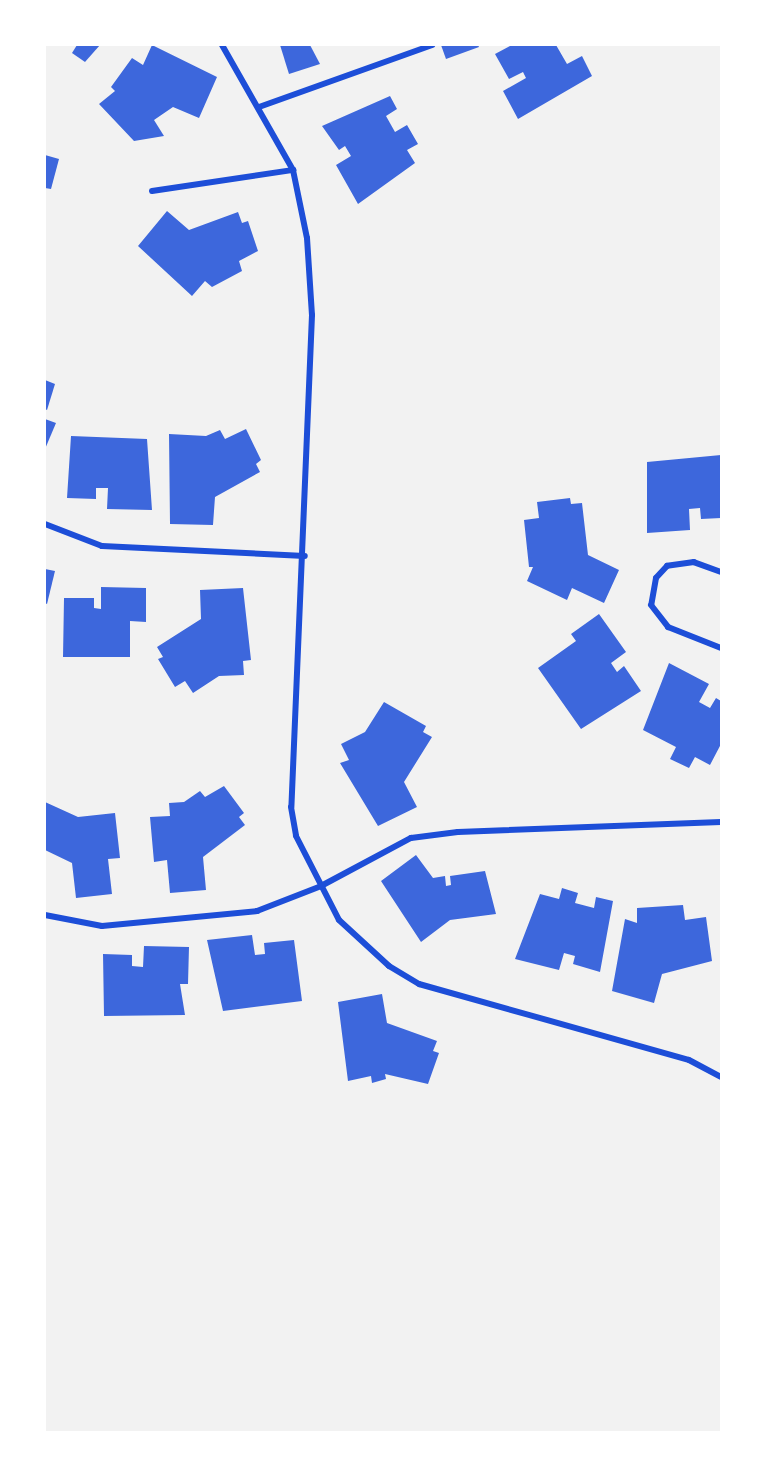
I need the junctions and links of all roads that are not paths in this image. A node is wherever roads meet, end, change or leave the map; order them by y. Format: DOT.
graph roads {
  1 [pos="222,45"];
  2 [pos="432,45"];
  3 [pos="259,107"];
  4 [pos="293,170"];
  5 [pos="152,191"];
  6 [pos="45,524"];
  7 [pos="304,555"];
  8 [pos="721,572"];
  9 [pos="721,648"];
  10 [pos="721,822"];
  11 [pos="321,886"];
  12 [pos="45,915"];
  13 [pos="721,1077"];
  1 -- 3 [label="street"];
  2 -- 3 [label="street"];
  3 -- 4 [label="street"];
  4 -- 5 [label="street"];
  4 -- 7 [label="street"];
  6 -- 7 [label="street"];
  7 -- 11 [label="street"];
  8 -- 9 [label="street"];
  10 -- 11 [label="street"];
  11 -- 12 [label="street"];
  11 -- 13 [label="street"];
}
